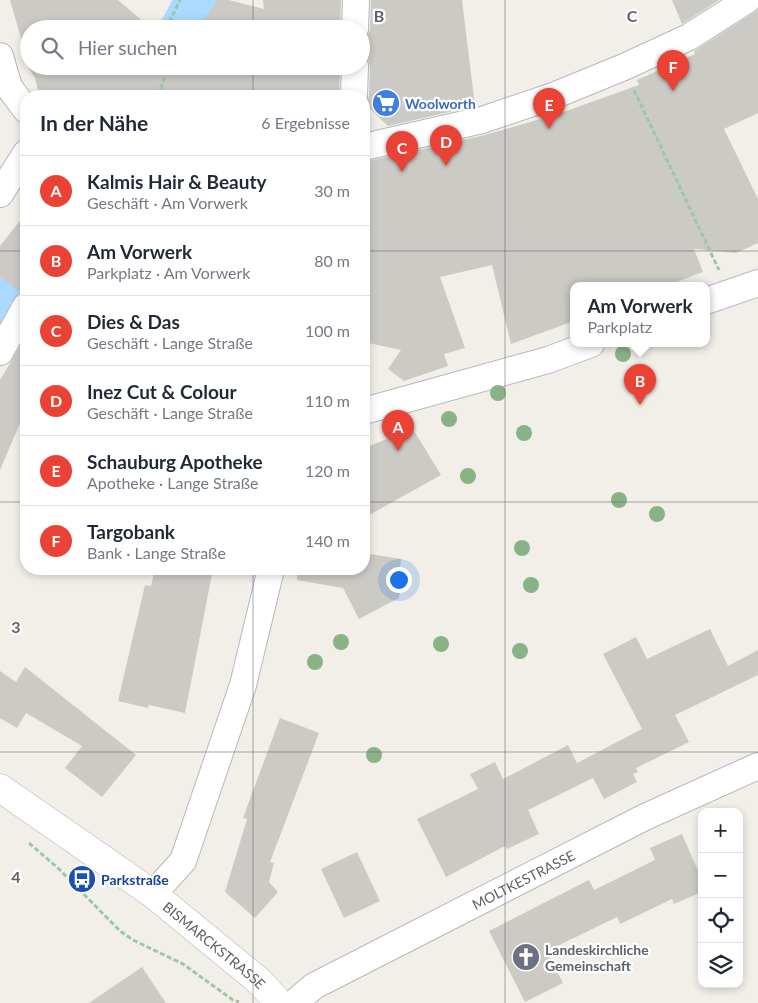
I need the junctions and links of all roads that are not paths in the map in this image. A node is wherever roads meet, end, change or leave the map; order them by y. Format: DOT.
graph roads {
  1 [pos="356,0"];
  2 [pos="748,0"];
  3 [pos="355,20"];
  4 [pos="0,56"];
  5 [pos="355,75"];
  6 [pos="354,90"];
  7 [pos="20,102"];
  8 [pos="370,146"];
  9 [pos="20,162"];
  10 [pos="0,194"];
  11 [pos="758,283"];
  12 [pos="717,297"];
  13 [pos="20,317"];
  14 [pos="583,347"];
  15 [pos="0,352"];
  16 [pos="370,409"];
  17 [pos="270,575"];
  18 [pos="758,766"];
  19 [pos="0,788"];
  20 [pos="153,894"];
  21 [pos="279,1003"];
  22 [pos="294,1003"];
  1 -- 3 [label="street"];
  2 -- 8 [label="street"];
  4 -- 7 [label="street"];
  5 -- 6 [label="street"];
  9 -- 10 [label="street"];
  11 -- 12 [label="street"];
  13 -- 15 [label="street"];
  14 -- 16 [label="street"];
  17 -- 20 [label="street"];
  18 -- 22 [label="street, MOLTKESTRASSE"];
  19 -- 20 [label="main road, BISMARCKSTRASSE"];
  20 -- 21 [label="main road, BISMARCKSTRASSE"];
}
